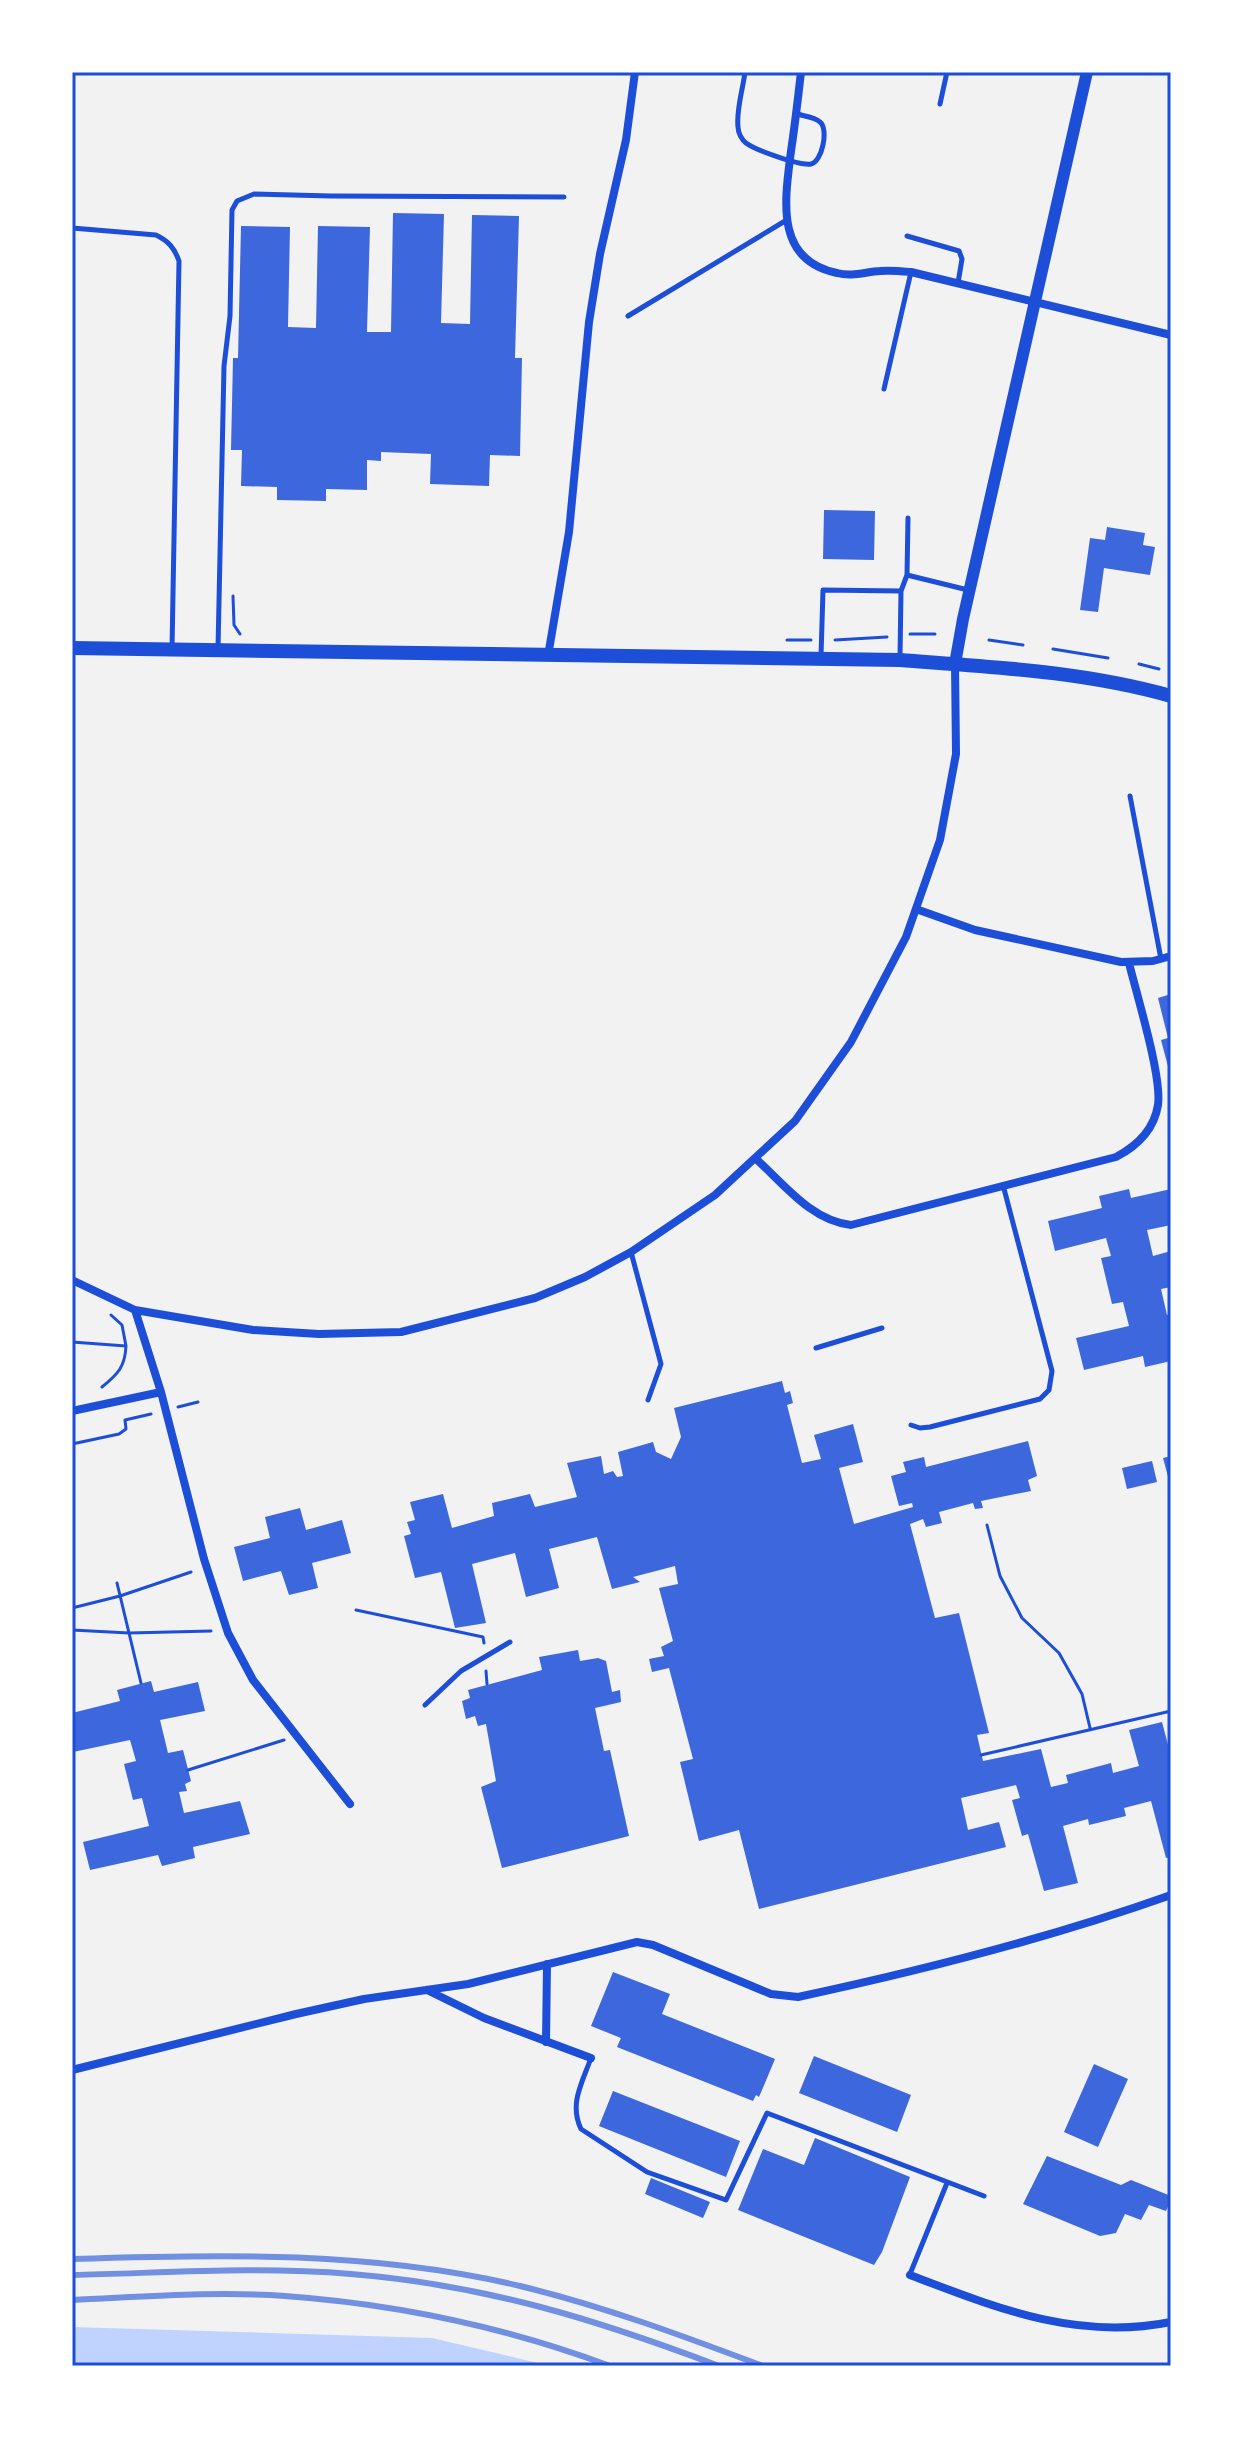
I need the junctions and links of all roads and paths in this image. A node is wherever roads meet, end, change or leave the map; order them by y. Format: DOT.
graph roads {
  1 [pos="635,72"];
  2 [pos="745,72"];
  3 [pos="801,72"];
  4 [pos="947,72"];
  5 [pos="1087,72"];
  6 [pos="940,104"];
  7 [pos="796,113"];
  8 [pos="790,160"];
  9 [pos="564,197"];
  10 [pos="785,221"];
  11 [pos="72,228"];
  12 [pos="907,236"];
  13 [pos="911,272"];
  14 [pos="958,283"];
  15 [pos="1035,301"];
  16 [pos="628,316"];
  17 [pos="1171,335"];
  18 [pos="884,389"];
  19 [pos="908,518"];
  20 [pos="907,575"];
  21 [pos="901,591"];
  22 [pos="969,591"];
  23 [pos="924,634"];
  24 [pos="923,640"];
  25 [pos="989,640"];
  26 [pos="1023,645"];
  27 [pos="72,648"];
  28 [pos="1053,649"];
  29 [pos="172,650"];
  30 [pos="218,651"];
  31 [pos="548,657"];
  32 [pos="1108,658"];
  33 [pos="821,659"];
  34 [pos="900,660"];
  35 [pos="955,664"];
  36 [pos="1139,664"];
  37 [pos="1159,669"];
  38 [pos="1171,696"];
  39 [pos="1130,796"];
  40 [pos="916,909"];
  41 [pos="1171,956"];
  42 [pos="1161,959"];
  43 [pos="1129,963"];
  44 [pos="755,1158"];
  45 [pos="1003,1185"];
  46 [pos="631,1252"];
  47 [pos="72,1280"];
  48 [pos="104,1309"];
  49 [pos="135,1310"];
  50 [pos="882,1328"];
  51 [pos="72,1342"];
  52 [pos="126,1346"];
  53 [pos="816,1348"];
  54 [pos="102,1387"];
  55 [pos="161,1392"];
  56 [pos="648,1400"];
  57 [pos="198,1402"];
  58 [pos="165,1410"];
  59 [pos="72,1411"];
  60 [pos="911,1425"];
  61 [pos="72,1444"];
  62 [pos="987,1525"];
  63 [pos="191,1572"];
  64 [pos="117,1583"];
  65 [pos="120,1596"];
  66 [pos="72,1608"];
  67 [pos="356,1610"];
  68 [pos="72,1630"];
  69 [pos="211,1631"];
  70 [pos="129,1633"];
  71 [pos="483,1637"];
  72 [pos="510,1642"];
  73 [pos="141,1683"];
  74 [pos="425,1705"];
  75 [pos="1171,1711"];
  76 [pos="1090,1728"];
  77 [pos="287,1739"];
  78 [pos="981,1755"];
  79 [pos="188,1770"];
  80 [pos="350,1804"];
  81 [pos="1171,1895"];
  82 [pos="547,1964"];
  83 [pos="426,1990"];
  84 [pos="546,2042"];
  85 [pos="591,2058"];
  86 [pos="72,2070"];
  87 [pos="947,2183"];
  88 [pos="984,2196"];
  89 [pos="910,2275"];
  90 [pos="1171,2322"];
  1 -- 31 [label="street"];
  2 -- 8 [label="lane"];
  3 -- 7 [label="street"];
  4 -- 6 [label="lane"];
  5 -- 15 [label="street"];
  7 -- 8 [label="street"];
  7 -- 8 [label="lane"];
  8 -- 10 [label="street"];
  9 -- 30 [label="lane"];
  10 -- 13 [label="street"];
  10 -- 16 [label="lane"];
  11 -- 29 [label="lane"];
  12 -- 14 [label="lane"];
  13 -- 14 [label="street"];
  13 -- 18 [label="lane"];
  14 -- 15 [label="street"];
  15 -- 17 [label="street"];
  15 -- 22 [label="street"];
  19 -- 20 [label="lane"];
  20 -- 21 [label="lane"];
  20 -- 22 [label="lane"];
  21 -- 33 [label="lane"];
  21 -- 34 [label="lane"];
  22 -- 35 [label="street"];
  23 -- 24 [label="path"];
  25 -- 26 [label="path"];
  27 -- 29 [label="main road"];
  28 -- 32 [label="path"];
  29 -- 30 [label="main road"];
  30 -- 31 [label="main road"];
  31 -- 33 [label="main road"];
  33 -- 34 [label="main road"];
  34 -- 35 [label="main road"];
  35 -- 38 [label="main road"];
  35 -- 40 [label="street"];
  36 -- 37 [label="path"];
  39 -- 42 [label="lane"];
  40 -- 43 [label="street"];
  40 -- 44 [label="street"];
  41 -- 42 [label="street"];
  42 -- 43 [label="street"];
  43 -- 45 [label="street"];
  44 -- 45 [label="street"];
  44 -- 46 [label="street"];
  45 -- 60 [label="lane"];
  46 -- 49 [label="street"];
  46 -- 56 [label="lane"];
  47 -- 49 [label="street"];
  48 -- 52 [label="path"];
  49 -- 55 [label="street"];
  50 -- 53 [label="lane"];
  51 -- 52 [label="path"];
  52 -- 54 [label="path"];
  55 -- 58 [label="street"];
  55 -- 59 [label="street"];
  57 -- 58 [label="path"];
  58 -- 61 [label="path"];
  58 -- 80 [label="street"];
  62 -- 76 [label="path"];
  63 -- 65 [label="path"];
  64 -- 65 [label="path"];
  65 -- 66 [label="path"];
  65 -- 70 [label="path"];
  67 -- 71 [label="path"];
  68 -- 70 [label="path"];
  69 -- 70 [label="path"];
  70 -- 73 [label="path"];
  72 -- 74 [label="lane"];
  75 -- 76 [label="path"];
  76 -- 78 [label="path"];
  77 -- 79 [label="path"];
  81 -- 82 [label="street"];
  82 -- 83 [label="street"];
  82 -- 84 [label="street"];
  83 -- 84 [label="street"];
  83 -- 86 [label="street"];
  84 -- 85 [label="street"];
  85 -- 87 [label="lane"];
  87 -- 88 [label="lane"];
  87 -- 89 [label="lane"];
  89 -- 90 [label="street"];
}
